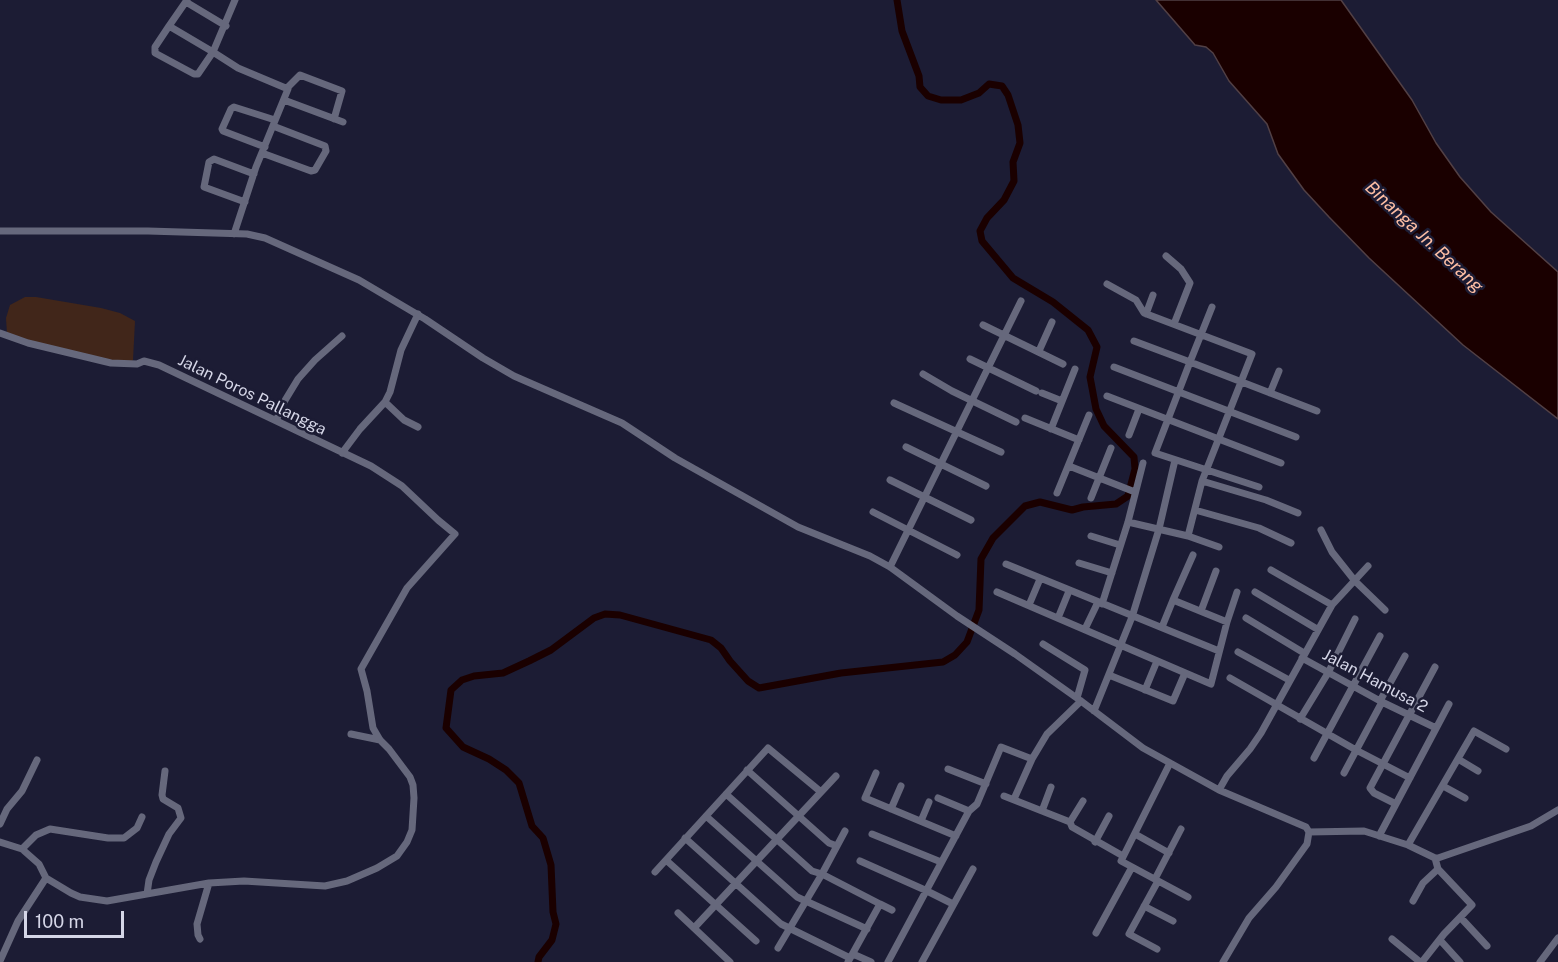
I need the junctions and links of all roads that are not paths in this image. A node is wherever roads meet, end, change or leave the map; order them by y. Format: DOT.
graph roads {
  1 [pos="235,0"];
  2 [pos="187,1"];
  3 [pos="169,26"];
  4 [pos="226,26"];
  5 [pos="213,52"];
  6 [pos="287,88"];
  7 [pos="284,100"];
  8 [pos="334,119"];
  9 [pos="343,122"];
  10 [pos="274,123"];
  11 [pos="264,150"];
  12 [pos="254,174"];
  13 [pos="245,202"];
  14 [pos="0,231"];
  15 [pos="234,234"];
  16 [pos="1166,256"];
  17 [pos="1107,284"];
  18 [pos="1152,296"];
  19 [pos="1021,302"];
  20 [pos="1212,307"];
  21 [pos="418,314"];
  22 [pos="1146,314"];
  23 [pos="1052,322"];
  24 [pos="1174,324"];
  25 [pos="983,325"];
  26 [pos="0,333"];
  27 [pos="1004,335"];
  28 [pos="1201,335"];
  29 [pos="342,336"];
  30 [pos="1134,341"];
  31 [pos="1039,351"];
  32 [pos="970,358"];
  33 [pos="1190,362"];
  34 [pos="1063,364"];
  35 [pos="988,367"];
  36 [pos="1114,367"];
  37 [pos="1075,369"];
  38 [pos="1278,371"];
  39 [pos="923,374"];
  40 [pos="1241,382"];
  41 [pos="1179,392"];
  42 [pos="1270,393"];
  43 [pos="1107,396"];
  44 [pos="971,399"];
  45 [pos="1062,401"];
  46 [pos="385,402"];
  47 [pos="894,403"];
  48 [pos="1139,409"];
  49 [pos="1230,411"];
  50 [pos="1317,411"];
  51 [pos="1089,415"];
  52 [pos="1025,418"];
  53 [pos="277,420"];
  54 [pos="1168,420"];
  55 [pos="1016,422"];
  56 [pos="418,427"];
  57 [pos="1051,429"];
  58 [pos="957,432"];
  59 [pos="1129,435"];
  60 [pos="1296,437"];
  61 [pos="1218,439"];
  62 [pos="1079,440"];
  63 [pos="906,447"];
  64 [pos="1111,448"];
  65 [pos="1001,452"];
  66 [pos="342,453"];
  67 [pos="1143,463"];
  68 [pos="1281,463"];
  69 [pos="1174,464"];
  70 [pos="941,465"];
  71 [pos="1069,466"];
  72 [pos="1204,475"];
  73 [pos="1099,478"];
  74 [pos="890,480"];
  75 [pos="986,486"];
  76 [pos="1259,487"];
  77 [pos="1131,491"];
  78 [pos="1058,493"];
  79 [pos="925,497"];
  80 [pos="1090,498"];
  81 [pos="1195,510"];
  82 [pos="873,512"];
  83 [pos="1298,513"];
  84 [pos="971,520"];
  85 [pos="1128,522"];
  86 [pos="1159,529"];
  87 [pos="909,530"];
  88 [pos="1321,530"];
  89 [pos="1091,536"];
  90 [pos="1188,536"];
  91 [pos="1291,543"];
  92 [pos="1120,545"];
  93 [pos="1219,548"];
  94 [pos="957,555"];
  95 [pos="1193,555"];
  96 [pos="1079,563"];
  97 [pos="1006,564"];
  98 [pos="1368,566"];
  99 [pos="890,567"];
  100 [pos="1271,570"];
  101 [pos="1216,571"];
  102 [pos="1112,573"];
  103 [pos="1040,579"];
  104 [pos="1355,581"];
  105 [pos="1069,591"];
  106 [pos="997,592"];
  107 [pos="1237,592"];
  108 [pos="1255,592"];
  109 [pos="1173,600"];
  110 [pos="1100,603"];
  111 [pos="1029,605"];
  112 [pos="1332,605"];
  113 [pos="1385,610"];
  114 [pos="1201,611"];
  115 [pos="1132,617"];
  116 [pos="1058,618"];
  117 [pos="1246,618"];
  118 [pos="1355,619"];
  119 [pos="1227,622"];
  120 [pos="1162,627"];
  121 [pos="1085,629"];
  122 [pos="1317,629"];
  123 [pos="1380,636"];
  124 [pos="1043,644"];
  125 [pos="1120,646"];
  126 [pos="1219,651"];
  127 [pos="1238,652"];
  128 [pos="1303,656"];
  129 [pos="1405,656"];
  130 [pos="1157,661"];
  131 [pos="1435,667"];
  132 [pos="1185,673"];
  133 [pos="1328,673"];
  134 [pos="1109,675"];
  135 [pos="1230,678"];
  136 [pos="1289,680"];
  137 [pos="1354,687"];
  138 [pos="1145,690"];
  139 [pos="1079,700"];
  140 [pos="1381,702"];
  141 [pos="1449,704"];
  142 [pos="1276,705"];
  143 [pos="1094,711"];
  144 [pos="1409,714"];
  145 [pos="1300,719"];
  146 [pos="1436,728"];
  147 [pos="351,734"];
  148 [pos="1328,734"];
  149 [pos="380,740"];
  150 [pos="1506,749"];
  151 [pos="1356,750"];
  152 [pos="1314,758"];
  153 [pos="1032,759"];
  154 [pos="1458,759"];
  155 [pos="37,760"];
  156 [pos="1170,763"];
  157 [pos="1382,764"];
  158 [pos="948,769"];
  159 [pos="165,771"];
  160 [pos="747,771"];
  161 [pos="1478,771"];
  162 [pos="876,773"];
  163 [pos="1344,773"];
  164 [pos="836,776"];
  165 [pos="1410,778"];
  166 [pos="986,784"];
  167 [pos="901,786"];
  168 [pos="1443,786"];
  169 [pos="1051,787"];
  170 [pos="1219,790"];
  171 [pos="821,792"];
  172 [pos="726,794"];
  173 [pos="1004,796"];
  174 [pos="939,798"];
  175 [pos="1465,798"];
  176 [pos="1014,799"];
  177 [pos="1083,801"];
  178 [pos="929,802"];
  179 [pos="1396,804"];
  180 [pos="891,809"];
  181 [pos="1558,810"];
  182 [pos="969,811"];
  183 [pos="1042,811"];
  184 [pos="706,816"];
  185 [pos="799,816"];
  186 [pos="1109,816"];
  187 [pos="142,817"];
  188 [pos="921,821"];
  189 [pos="1070,822"];
  190 [pos="0,824"];
  191 [pos="1181,829"];
  192 [pos="844,831"];
  193 [pos="1309,832"];
  194 [pos="872,834"];
  195 [pos="1135,834"];
  196 [pos="956,836"];
  197 [pos="1379,836"];
  198 [pos="685,838"];
  199 [pos="777,840"];
  200 [pos="0,842"];
  201 [pos="1095,842"];
  202 [pos="1408,845"];
  203 [pos="837,846"];
  204 [pos="22,849"];
  205 [pos="1169,853"];
  206 [pos="1123,856"];
  207 [pos="1435,858"];
  208 [pos="666,860"];
  209 [pos="757,861"];
  210 [pos="860,861"];
  211 [pos="941,862"];
  212 [pos="1132,867"];
  213 [pos="973,868"];
  214 [pos="1438,869"];
  215 [pos="655,872"];
  216 [pos="822,874"];
  217 [pos="46,878"];
  218 [pos="1157,880"];
  219 [pos="209,883"];
  220 [pos="736,884"];
  221 [pos="925,890"];
  222 [pos="147,894"];
  223 [pos="1188,897"];
  224 [pos="807,901"];
  225 [pos="1413,901"];
  226 [pos="880,904"];
  227 [pos="953,904"];
  228 [pos="716,905"];
  229 [pos="1144,906"];
  230 [pos="892,910"];
  231 [pos="678,913"];
  232 [pos="1461,918"];
  233 [pos="1173,921"];
  234 [pos="789,927"];
  235 [pos="694,928"];
  236 [pos="867,929"];
  237 [pos="1096,933"];
  238 [pos="1558,938"];
  239 [pos="200,939"];
  240 [pos="1392,939"];
  241 [pos="1440,940"];
  242 [pos="756,941"];
  243 [pos="1487,946"];
  244 [pos="778,948"];
  245 [pos="1157,949"];
  246 [pos="850,958"];
  247 [pos="0,961"];
  248 [pos="730,962"];
  249 [pos="871,962"];
  250 [pos="888,962"];
  251 [pos="922,962"];
  252 [pos="1223,962"];
  253 [pos="1421,962"];
  254 [pos="1460,962"];
  255 [pos="1540,962"];
  1 -- 4 [label="street"];
  2 -- 3 [label="street"];
  2 -- 4 [label="street"];
  3 -- 5 [label="street"];
  3 -- 5 [label="street"];
  4 -- 5 [label="street"];
  5 -- 6 [label="street"];
  6 -- 7 [label="street"];
  6 -- 8 [label="street"];
  7 -- 8 [label="street"];
  7 -- 10 [label="street"];
  8 -- 9 [label="street"];
  10 -- 11 [label="street"];
  10 -- 11 [label="street"];
  10 -- 11 [label="street"];
  11 -- 12 [label="street"];
  12 -- 13 [label="street"];
  12 -- 13 [label="street"];
  13 -- 15 [label="street"];
  14 -- 15 [label="street"];
  15 -- 21 [label="street"];
  16 -- 24 [label="street"];
  17 -- 22 [label="street"];
  18 -- 22 [label="street"];
  19 -- 27 [label="street"];
  20 -- 28 [label="street"];
  21 -- 46 [label="street"];
  21 -- 99 [label="street"];
  22 -- 24 [label="street"];
  23 -- 31 [label="street"];
  24 -- 28 [label="street"];
  25 -- 27 [label="street"];
  26 -- 53 [label="street, Jalan Poros Pallangga"];
  27 -- 31 [label="street"];
  27 -- 35 [label="street"];
  28 -- 33 [label="street"];
  28 -- 40 [label="street"];
  29 -- 53 [label="street"];
  30 -- 33 [label="street"];
  31 -- 34 [label="street"];
  32 -- 35 [label="street"];
  33 -- 40 [label="street"];
  33 -- 41 [label="street"];
  35 -- 44 [label="street"];
  35 -- 45 [label="street"];
  36 -- 41 [label="street"];
  37 -- 45 [label="street"];
  38 -- 42 [label="street"];
  39 -- 44 [label="street"];
  40 -- 42 [label="street"];
  40 -- 49 [label="street"];
  41 -- 49 [label="street"];
  41 -- 54 [label="street"];
  42 -- 50 [label="street"];
  43 -- 48 [label="street"];
  44 -- 55 [label="street"];
  44 -- 58 [label="street"];
  45 -- 57 [label="street"];
  46 -- 56 [label="street"];
  46 -- 66 [label="street"];
  47 -- 58 [label="street"];
  48 -- 54 [label="street"];
  48 -- 59 [label="street"];
  49 -- 60 [label="street"];
  49 -- 61 [label="street"];
  51 -- 62 [label="street"];
  52 -- 57 [label="street"];
  53 -- 66 [label="street, Jalan Poros Pallangga"];
  54 -- 61 [label="street"];
  54 -- 69 [label="street"];
  57 -- 62 [label="street"];
  58 -- 65 [label="street"];
  58 -- 70 [label="street"];
  61 -- 68 [label="street"];
  61 -- 72 [label="street"];
  62 -- 71 [label="street"];
  63 -- 70 [label="street"];
  64 -- 73 [label="street"];
  66 -- 149 [label="street, Jalan Poros Pallangga"];
  67 -- 77 [label="street"];
  69 -- 72 [label="street"];
  69 -- 86 [label="street"];
  70 -- 75 [label="street"];
  70 -- 79 [label="street"];
  71 -- 73 [label="street"];
  71 -- 78 [label="street"];
  72 -- 76 [label="street"];
  72 -- 81 [label="street"];
  72 -- 83 [label="street"];
  73 -- 77 [label="street"];
  73 -- 80 [label="street"];
  74 -- 79 [label="street"];
  77 -- 85 [label="street"];
  79 -- 84 [label="street"];
  79 -- 87 [label="street"];
  81 -- 90 [label="street"];
  81 -- 91 [label="street"];
  82 -- 87 [label="street"];
  85 -- 86 [label="street"];
  85 -- 92 [label="street"];
  86 -- 90 [label="street"];
  86 -- 115 [label="street"];
  87 -- 94 [label="street"];
  87 -- 99 [label="street"];
  88 -- 104 [label="street"];
  89 -- 92 [label="street"];
  90 -- 93 [label="street"];
  92 -- 102 [label="street"];
  95 -- 109 [label="street"];
  96 -- 102 [label="street"];
  97 -- 103 [label="street"];
  98 -- 104 [label="street"];
  99 -- 139 [label="street"];
  100 -- 112 [label="street"];
  101 -- 114 [label="street"];
  102 -- 110 [label="street"];
  103 -- 105 [label="street"];
  103 -- 111 [label="street"];
  104 -- 112 [label="street"];
  104 -- 113 [label="street"];
  105 -- 110 [label="street"];
  105 -- 116 [label="street"];
  106 -- 111 [label="street"];
  107 -- 119 [label="street"];
  108 -- 122 [label="street"];
  109 -- 114 [label="street"];
  109 -- 120 [label="street"];
  110 -- 115 [label="street"];
  110 -- 121 [label="street"];
  111 -- 116 [label="street"];
  112 -- 122 [label="street"];
  114 -- 119 [label="street"];
  115 -- 120 [label="street"];
  115 -- 125 [label="street"];
  116 -- 121 [label="street"];
  117 -- 128 [label="street, Jalan Hamusa 2"];
  118 -- 133 [label="street"];
  119 -- 126 [label="street"];
  120 -- 126 [label="street"];
  121 -- 125 [label="street"];
  122 -- 128 [label="street"];
  123 -- 137 [label="street"];
  124 -- 139 [label="street"];
  125 -- 130 [label="street"];
  125 -- 134 [label="street"];
  126 -- 132 [label="street"];
  127 -- 136 [label="street"];
  128 -- 133 [label="street, Jalan Hamusa 2"];
  128 -- 136 [label="street"];
  129 -- 140 [label="street"];
  130 -- 132 [label="street"];
  130 -- 138 [label="street"];
  131 -- 144 [label="street"];
  132 -- 138 [label="street"];
  133 -- 137 [label="street, Jalan Hamusa 2"];
  133 -- 145 [label="street"];
  134 -- 138 [label="street"];
  134 -- 143 [label="street"];
  135 -- 142 [label="street"];
  136 -- 142 [label="street"];
  137 -- 140 [label="street, Jalan Hamusa 2"];
  137 -- 148 [label="street"];
  139 -- 143 [label="street"];
  139 -- 153 [label="street"];
  140 -- 144 [label="street, Jalan Hamusa 2"];
  140 -- 151 [label="street"];
  141 -- 146 [label="street"];
  142 -- 145 [label="street"];
  142 -- 170 [label="street"];
  143 -- 156 [label="street"];
  144 -- 146 [label="street, Jalan Hamusa 2"];
  144 -- 157 [label="street"];
  145 -- 148 [label="street"];
  146 -- 165 [label="street"];
  147 -- 149 [label="street"];
  148 -- 151 [label="street"];
  148 -- 152 [label="street"];
  149 -- 219 [label="street"];
  150 -- 154 [label="street"];
  151 -- 157 [label="street"];
  151 -- 163 [label="street"];
  153 -- 166 [label="street"];
  153 -- 176 [label="street"];
  154 -- 161 [label="street"];
  154 -- 168 [label="street"];
  155 -- 190 [label="street"];
  156 -- 170 [label="street"];
  156 -- 195 [label="street"];
  157 -- 165 [label="street"];
  157 -- 179 [label="street"];
  158 -- 166 [label="street"];
  159 -- 222 [label="street"];
  160 -- 171 [label="street"];
  160 -- 172 [label="street"];
  160 -- 185 [label="street"];
  162 -- 180 [label="street"];
  164 -- 171 [label="street"];
  165 -- 179 [label="street"];
  166 -- 182 [label="street"];
  167 -- 180 [label="street"];
  168 -- 175 [label="street"];
  168 -- 202 [label="street"];
  169 -- 183 [label="street"];
  170 -- 193 [label="street"];
  171 -- 185 [label="street"];
  172 -- 184 [label="street"];
  172 -- 199 [label="street"];
  173 -- 176 [label="street"];
  174 -- 182 [label="street"];
  176 -- 183 [label="street"];
  177 -- 189 [label="street"];
  178 -- 188 [label="street"];
  179 -- 197 [label="street"];
  180 -- 188 [label="street"];
  181 -- 207 [label="street"];
  182 -- 196 [label="street"];
  183 -- 189 [label="street"];
  184 -- 198 [label="street"];
  184 -- 209 [label="street"];
  185 -- 199 [label="street"];
  185 -- 203 [label="street"];
  186 -- 201 [label="street"];
  187 -- 204 [label="street"];
  188 -- 196 [label="street"];
  189 -- 201 [label="street"];
  191 -- 205 [label="street"];
  192 -- 203 [label="street"];
  193 -- 197 [label="street"];
  193 -- 252 [label="street"];
  194 -- 211 [label="street"];
  195 -- 205 [label="street"];
  195 -- 206 [label="street"];
  196 -- 211 [label="street"];
  197 -- 202 [label="street"];
  198 -- 208 [label="street"];
  198 -- 220 [label="street"];
  199 -- 209 [label="street"];
  199 -- 216 [label="street"];
  200 -- 204 [label="street"];
  201 -- 206 [label="street"];
  202 -- 207 [label="street"];
  203 -- 216 [label="street"];
  204 -- 217 [label="street"];
  205 -- 218 [label="street"];
  206 -- 212 [label="street"];
  207 -- 214 [label="street"];
  208 -- 215 [label="street"];
  208 -- 228 [label="street"];
  209 -- 220 [label="street"];
  209 -- 224 [label="street"];
  210 -- 221 [label="street"];
  211 -- 221 [label="street"];
  212 -- 218 [label="street"];
  212 -- 237 [label="street"];
  213 -- 227 [label="street"];
  214 -- 225 [label="street"];
  214 -- 232 [label="street"];
  216 -- 224 [label="street"];
  216 -- 226 [label="street"];
  217 -- 222 [label="street"];
  217 -- 247 [label="street"];
  218 -- 223 [label="street"];
  218 -- 229 [label="street"];
  219 -- 222 [label="street"];
  219 -- 239 [label="street"];
  220 -- 228 [label="street"];
  220 -- 234 [label="street"];
  221 -- 227 [label="street"];
  221 -- 250 [label="street"];
  224 -- 234 [label="street"];
  224 -- 236 [label="street"];
  226 -- 230 [label="street"];
  226 -- 236 [label="street"];
  227 -- 251 [label="street"];
  228 -- 235 [label="street"];
  228 -- 242 [label="street"];
  229 -- 233 [label="street"];
  229 -- 245 [label="street"];
  231 -- 235 [label="street"];
  232 -- 241 [label="street"];
  232 -- 243 [label="street"];
  234 -- 244 [label="street"];
  234 -- 246 [label="street"];
  235 -- 248 [label="street"];
  236 -- 246 [label="street"];
  238 -- 255 [label="street"];
  240 -- 253 [label="street"];
  241 -- 253 [label="street"];
  241 -- 254 [label="street"];
  246 -- 249 [label="street"];
}
